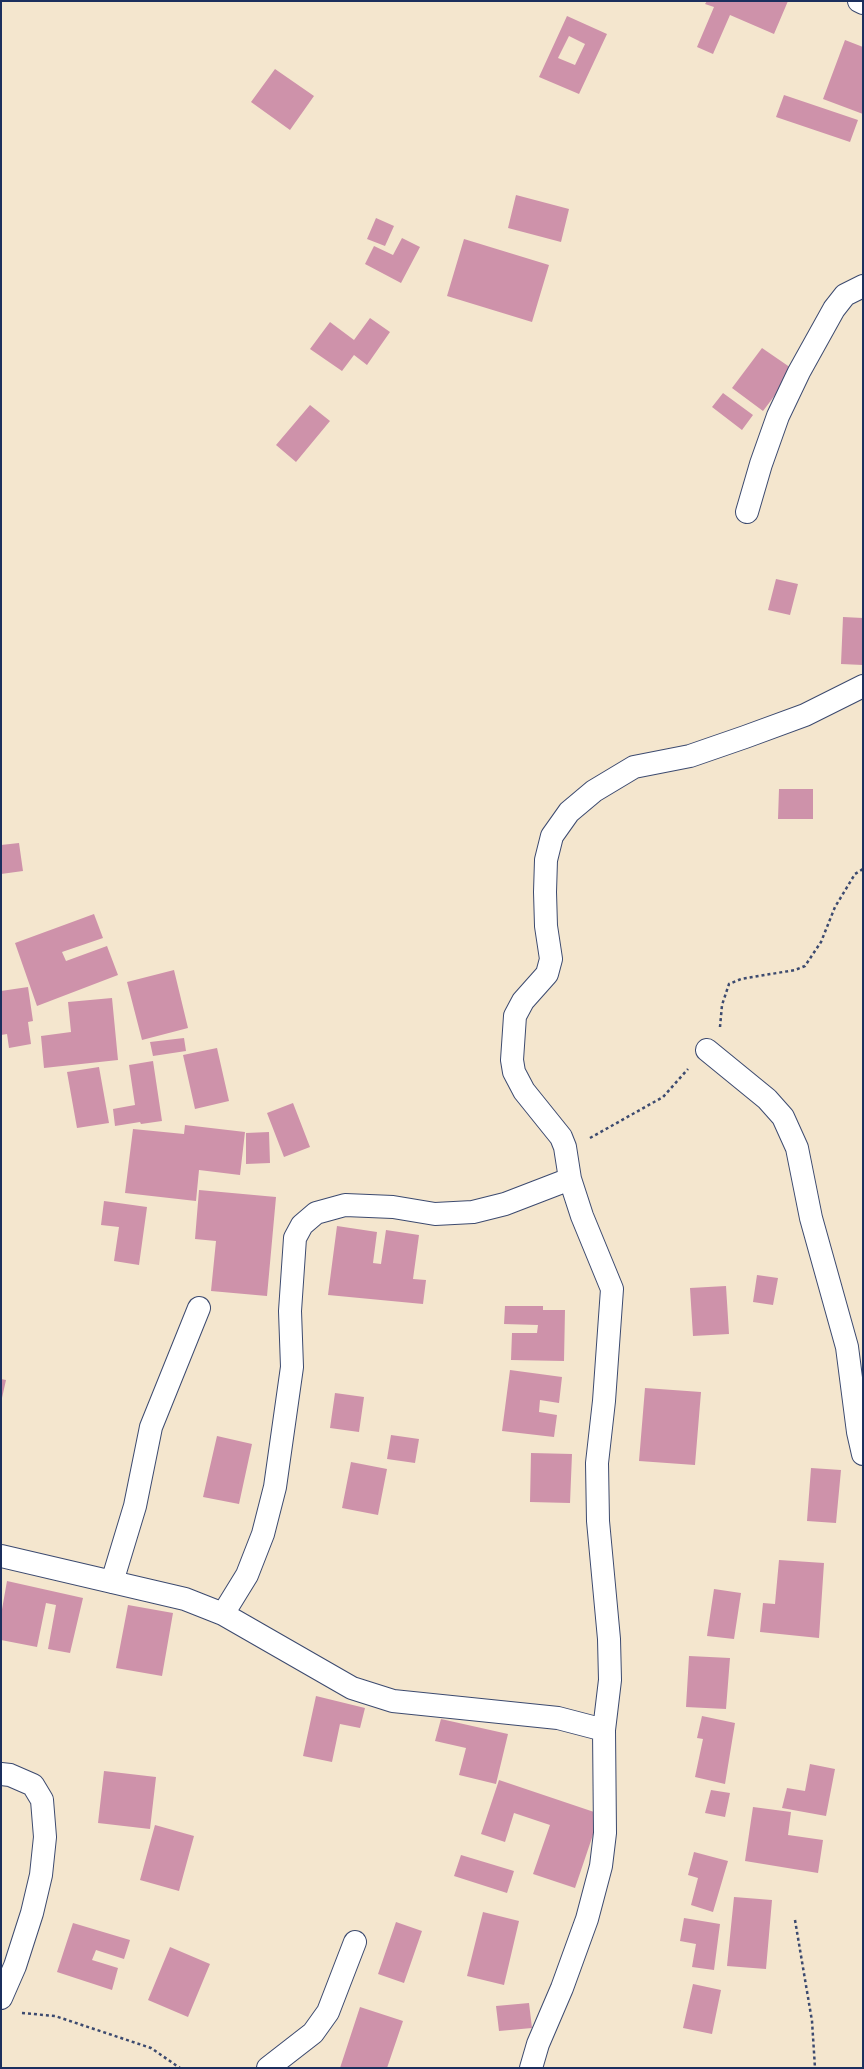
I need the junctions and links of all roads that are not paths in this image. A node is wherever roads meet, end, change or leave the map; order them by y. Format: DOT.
graph roads {
  1 [pos="859,1"];
  2 [pos="863,3"];
  3 [pos="863,286"];
  4 [pos="747,512"];
  5 [pos="863,686"];
  6 [pos="707,1050"];
  7 [pos="570,1179"];
  8 [pos="199,1308"];
  9 [pos="863,1454"];
  10 [pos="1,1556"];
  11 [pos="112,1582"];
  12 [pos="223,1614"];
  13 [pos="604,1730"];
  14 [pos="1,1774"];
  15 [pos="355,1942"];
  16 [pos="9,2005"];
  17 [pos="268,2068"];
  18 [pos="531,2068"];
  1 -- 2 [label="street"];
  3 -- 4 [label="street"];
  5 -- 7 [label="street"];
  6 -- 9 [label="street"];
  7 -- 12 [label="street"];
  7 -- 13 [label="street"];
  8 -- 11 [label="street"];
  10 -- 11 [label="street"];
  11 -- 12 [label="street"];
  12 -- 13 [label="street"];
  13 -- 18 [label="street"];
  14 -- 16 [label="street"];
  15 -- 17 [label="street"];
}
